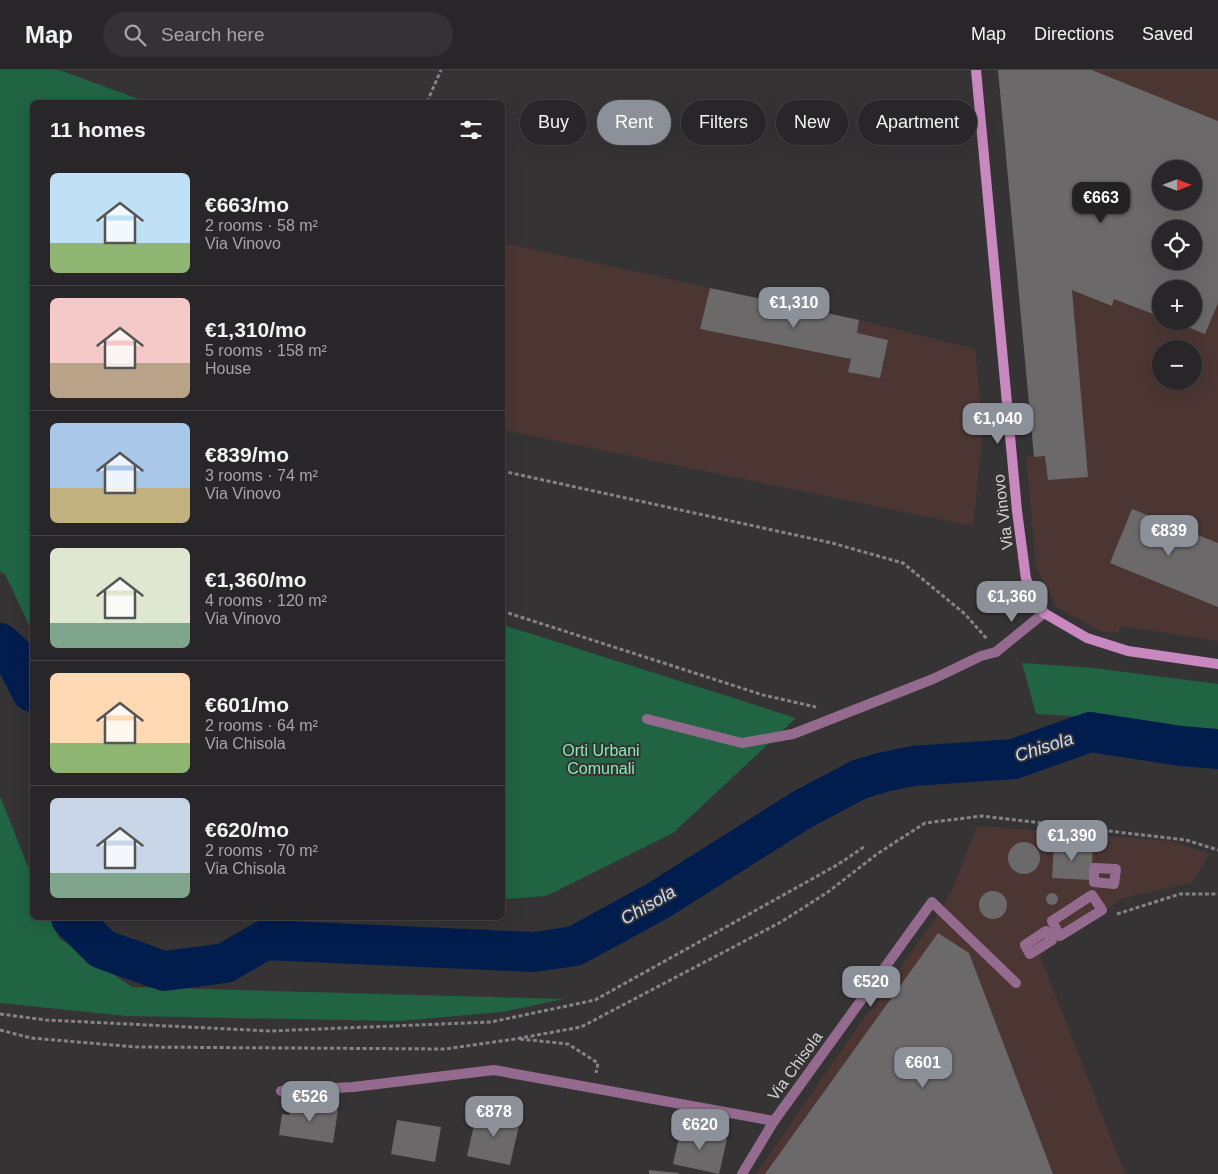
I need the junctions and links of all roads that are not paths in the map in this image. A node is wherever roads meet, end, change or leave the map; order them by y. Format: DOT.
graph roads {
  1 [pos="976,70"];
  2 [pos="1044,613"];
  3 [pos="1218,664"];
  4 [pos="647,719"];
  5 [pos="1092,895"];
  6 [pos="1016,983"];
  7 [pos="281,1091"];
  8 [pos="774,1121"];
  9 [pos="742,1174"];
  1 -- 2 [label="street, Via Vinovo"];
  2 -- 3 [label="street"];
  2 -- 4 [label="street"];
  5 -- 5 [label="street"];
  6 -- 8 [label="street, Via Chisola"];
  7 -- 8 [label="street"];
  8 -- 9 [label="street, Via Chisola"];
}
